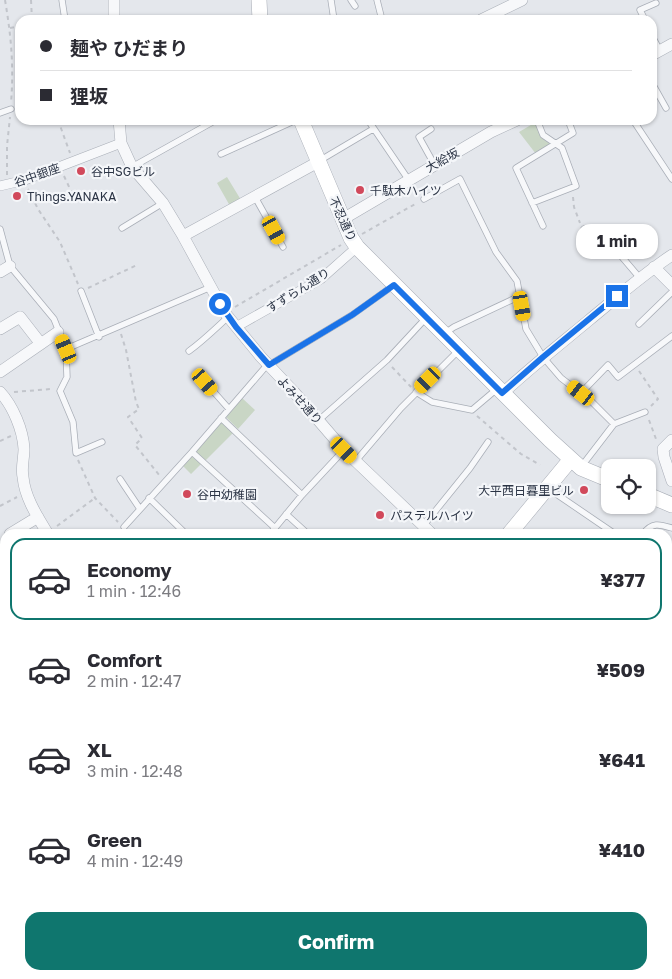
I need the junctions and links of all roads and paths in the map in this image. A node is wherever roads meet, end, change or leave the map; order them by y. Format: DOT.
graph roads {
  1 [pos="5,0"];
  2 [pos="31,0"];
  3 [pos="62,0"];
  4 [pos="114,0"];
  5 [pos="259,0"];
  6 [pos="331,0"];
  7 [pos="351,0"];
  8 [pos="377,0"];
  9 [pos="520,1"];
  10 [pos="656,3"];
  11 [pos="355,6"];
  12 [pos="32,15"];
  13 [pos="64,15"];
  14 [pos="114,15"];
  15 [pos="260,15"];
  16 [pos="333,15"];
  17 [pos="381,15"];
  18 [pos="491,15"];
  19 [pos="642,15"];
  20 [pos="15,27"];
  21 [pos="10,28"];
  22 [pos="672,44"];
  23 [pos="657,52"];
  24 [pos="657,92"];
  25 [pos="666,108"];
  26 [pos="11,109"];
  27 [pos="0,113"];
  28 [pos="60,125"];
  29 [pos="119,125"];
  30 [pos="207,125"];
  31 [pos="285,125"];
  32 [pos="303,125"];
  33 [pos="371,125"];
  34 [pos="505,125"];
  35 [pos="539,125"];
  36 [pos="570,125"];
  37 [pos="636,125"];
  38 [pos="373,129"];
  39 [pos="431,129"];
  40 [pos="121,143"];
  41 [pos="556,144"];
  42 [pos="221,154"];
  43 [pos="73,162"];
  44 [pos="318,162"];
  45 [pos="434,164"];
  46 [pos="132,166"];
  47 [pos="60,167"];
  48 [pos="408,179"];
  49 [pos="672,179"];
  50 [pos="25,180"];
  51 [pos="4,185"];
  52 [pos="573,187"];
  53 [pos="71,191"];
  54 [pos="255,197"];
  55 [pos="424,199"];
  56 [pos="162,203"];
  57 [pos="532,203"];
  58 [pos="343,219"];
  59 [pos="542,226"];
  60 [pos="122,228"];
  61 [pos="0,229"];
  62 [pos="584,229"];
  63 [pos="183,236"];
  64 [pos="357,240"];
  65 [pos="283,247"];
  66 [pos="672,255"];
  67 [pos="137,265"];
  68 [pos="654,267"];
  69 [pos="5,269"];
  70 [pos="640,278"];
  71 [pos="394,285"];
  72 [pos="672,285"];
  73 [pos="210,287"];
  74 [pos="81,291"];
  75 [pos="672,292"];
  76 [pos="520,296"];
  77 [pos="227,315"];
  78 [pos="427,318"];
  79 [pos="639,324"];
  80 [pos="118,327"];
  81 [pos="236,327"];
  82 [pos="0,329"];
  83 [pos="58,332"];
  84 [pos="443,334"];
  85 [pos="99,336"];
  86 [pos="672,336"];
  87 [pos="41,344"];
  88 [pos="66,349"];
  89 [pos="459,350"];
  90 [pos="189,351"];
  91 [pos="543,357"];
  92 [pos="387,360"];
  93 [pos="269,365"];
  94 [pos="0,372"];
  95 [pos="205,382"];
  96 [pos="61,387"];
  97 [pos="500,390"];
  98 [pos="416,392"];
  99 [pos="581,393"];
  100 [pos="1,394"];
  101 [pos="229,409"];
  102 [pos="472,410"];
  103 [pos="646,412"];
  104 [pos="221,418"];
  105 [pos="319,420"];
  106 [pos="614,424"];
  107 [pos="672,440"];
  108 [pos="102,442"];
  109 [pos="488,442"];
  110 [pos="344,450"];
  111 [pos="192,452"];
  112 [pos="76,453"];
  113 [pos="355,462"];
  114 [pos="576,463"];
  115 [pos="540,465"];
  116 [pos="601,476"];
  117 [pos="120,479"];
  118 [pos="672,481"];
  119 [pos="164,482"];
  120 [pos="547,488"];
  121 [pos="26,493"];
  122 [pos="302,495"];
  123 [pos="95,498"];
  124 [pos="150,498"];
  125 [pos="656,498"];
  126 [pos="672,505"];
  127 [pos="0,506"];
  128 [pos="140,509"];
  129 [pos="286,514"];
  130 [pos="38,517"];
  131 [pos="124,527"];
  132 [pos="275,528"];
  133 [pos="672,528"];
  134 [pos="18,529"];
  135 [pos="44,529"];
  136 [pos="54,529"];
  137 [pos="181,529"];
  138 [pos="302,529"];
  139 [pos="425,529"];
  140 [pos="428,529"];
  141 [pos="513,529"];
  142 [pos="607,529"];
  143 [pos="647,529"];
  1 -- 21 [label="path"];
  2 -- 12 [label="path"];
  3 -- 13 [label="lane"];
  4 -- 14 [label="street"];
  5 -- 15 [label="main road"];
  6 -- 16 [label="lane"];
  7 -- 11 [label="lane"];
  8 -- 17 [label="lane"];
  9 -- 18 [label="street"];
  10 -- 19 [label="lane"];
  20 -- 21 [label="path"];
  21 -- 26 [label="path"];
  22 -- 23 [label="street"];
  24 -- 25 [label="lane"];
  26 -- 27 [label="lane"];
  26 -- 51 [label="path"];
  28 -- 43 [label="path, 谷中銀座"];
  29 -- 40 [label="street, よみせ通り"];
  30 -- 46 [label="lane"];
  31 -- 42 [label="lane"];
  32 -- 44 [label="main road, 不忍通り"];
  33 -- 38 [label="lane"];
  34 -- 45 [label="street, 大給坂"];
  35 -- 41 [label="lane"];
  36 -- 41 [label="lane"];
  37 -- 49 [label="lane"];
  38 -- 44 [label="lane"];
  38 -- 48 [label="lane"];
  39 -- 45 [label="lane"];
  40 -- 43 [label="street, 谷中銀座"];
  40 -- 46 [label="street, よみせ通り"];
  41 -- 52 [label="lane"];
  41 -- 57 [label="lane"];
  43 -- 47 [label="street, 谷中銀座"];
  44 -- 54 [label="street"];
  44 -- 58 [label="main road, 不忍通り"];
  45 -- 48 [label="street, 大給坂"];
  46 -- 56 [label="street, よみせ通り"];
  47 -- 50 [label="street, 谷中銀座"];
  47 -- 53 [label="path"];
  48 -- 58 [label="street, 大給坂"];
  50 -- 51 [label="street, 谷中銀座"];
  50 -- 74 [label="path"];
  52 -- 57 [label="lane"];
  52 -- 62 [label="path"];
  54 -- 63 [label="street"];
  54 -- 65 [label="lane"];
  55 -- 64 [label="path"];
  55 -- 76 [label="lane"];
  56 -- 60 [label="lane"];
  56 -- 63 [label="street, よみせ通り"];
  57 -- 59 [label="lane"];
  58 -- 64 [label="main road, 不忍通り"];
  61 -- 69 [label="lane"];
  62 -- 70 [label="lane"];
  63 -- 73 [label="street, よみせ通り"];
  64 -- 71 [label="main road, 不忍通り"];
  64 -- 77 [label="path"];
  64 -- 81 [label="street, すずらん通り"];
  66 -- 68 [label="street"];
  67 -- 74 [label="path"];
  68 -- 70 [label="street"];
  68 -- 72 [label="street"];
  69 -- 83 [label="lane"];
  70 -- 91 [label="street"];
  71 -- 78 [label="main road, 不忍通り"];
  71 -- 93 [label="lane"];
  73 -- 77 [label="street, よみせ通り"];
  73 -- 80 [label="lane"];
  74 -- 85 [label="lane"];
  75 -- 79 [label="lane"];
  76 -- 84 [label="lane"];
  76 -- 91 [label="lane"];
  77 -- 81 [label="street, よみせ通り"];
  77 -- 90 [label="lane"];
  78 -- 84 [label="main road, 不忍通り"];
  78 -- 92 [label="lane"];
  80 -- 85 [label="lane"];
  80 -- 119 [label="path"];
  81 -- 93 [label="street, よみせ通り"];
  82 -- 87 [label="street"];
  83 -- 87 [label="street"];
  83 -- 88 [label="lane"];
  84 -- 89 [label="main road, 不忍通り"];
  85 -- 88 [label="lane"];
  86 -- 99 [label="lane"];
  87 -- 94 [label="street"];
  88 -- 96 [label="lane"];
  89 -- 97 [label="main road, 不忍通り"];
  89 -- 98 [label="lane"];
  91 -- 97 [label="street"];
  91 -- 99 [label="lane"];
  92 -- 98 [label="path"];
  92 -- 105 [label="lane"];
  93 -- 101 [label="lane"];
  93 -- 105 [label="street, よみせ通り"];
  95 -- 101 [label="lane"];
  96 -- 100 [label="path"];
  96 -- 112 [label="lane"];
  97 -- 102 [label="lane"];
  97 -- 114 [label="main road, 不忍通り"];
  98 -- 102 [label="lane"];
  98 -- 113 [label="lane"];
  99 -- 106 [label="lane"];
  100 -- 121 [label="street"];
  101 -- 104 [label="lane"];
  102 -- 115 [label="path"];
  103 -- 106 [label="lane"];
  104 -- 111 [label="lane"];
  104 -- 122 [label="lane"];
  105 -- 110 [label="street, よみせ通り"];
  106 -- 114 [label="lane"];
  107 -- 118 [label="street"];
  108 -- 112 [label="lane"];
  109 -- 140 [label="lane"];
  110 -- 113 [label="street, よみせ通り"];
  110 -- 122 [label="lane"];
  111 -- 119 [label="lane"];
  111 -- 132 [label="lane"];
  112 -- 123 [label="path"];
  113 -- 139 [label="street, よみせ通り"];
  114 -- 116 [label="main road, 不忍通り"];
  114 -- 120 [label="main road"];
  117 -- 128 [label="lane"];
  119 -- 124 [label="lane"];
  120 -- 141 [label="main road"];
  120 -- 142 [label="lane"];
  121 -- 127 [label="path"];
  121 -- 130 [label="street"];
  122 -- 129 [label="lane"];
  123 -- 131 [label="path"];
  123 -- 136 [label="path"];
  124 -- 128 [label="lane"];
  124 -- 137 [label="lane"];
  125 -- 126 [label="main road"];
  128 -- 131 [label="lane"];
  129 -- 132 [label="lane"];
  129 -- 138 [label="lane"];
  130 -- 134 [label="street"];
  130 -- 135 [label="street"];
  133 -- 143 [label="lane"];
}
